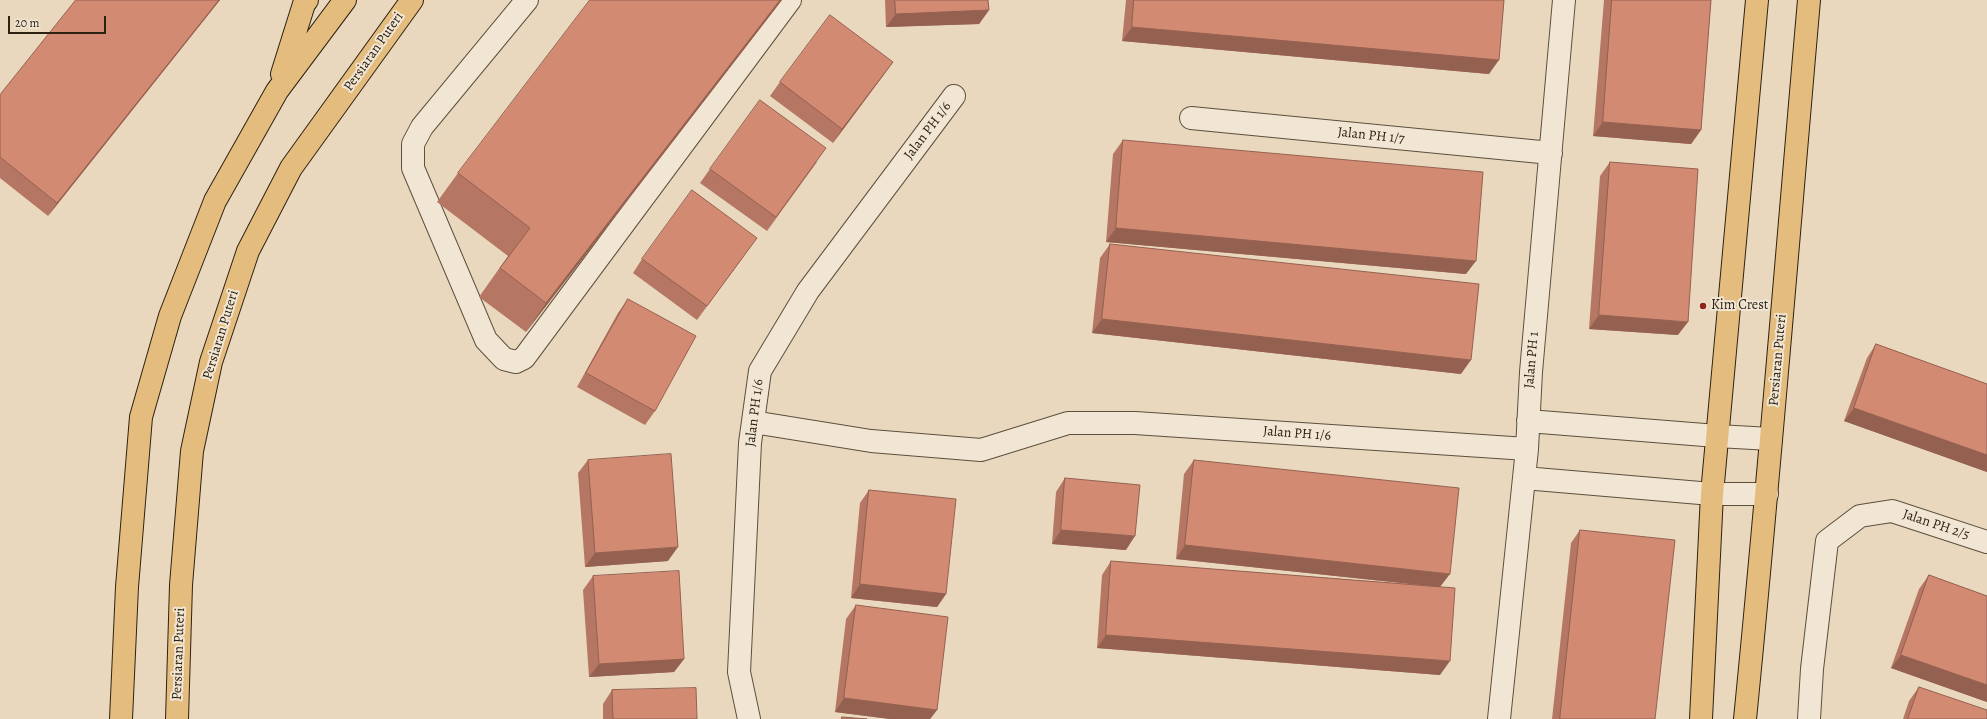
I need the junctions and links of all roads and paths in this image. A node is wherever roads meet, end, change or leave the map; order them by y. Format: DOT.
graph roads {
  1 [pos="307,0"];
  2 [pos="345,0"];
  3 [pos="412,0"];
  4 [pos="422,0"];
  5 [pos="526,0"];
  6 [pos="790,0"];
  7 [pos="1564,0"];
  8 [pos="1757,0"];
  9 [pos="1809,0"];
  10 [pos="379,46"];
  11 [pos="277,91"];
  12 [pos="954,96"];
  13 [pos="1191,118"];
  14 [pos="1551,153"];
  15 [pos="1528,421"];
  16 [pos="753,422"];
  17 [pos="1717,436"];
  18 [pos="1771,438"];
  19 [pos="1527,450"];
  20 [pos="1524,478"];
  21 [pos="1712,494"];
  22 [pos="1767,494"];
  23 [pos="1987,542"];
  24 [pos="121,719"];
  25 [pos="176,719"];
  26 [pos="749,719"];
  27 [pos="1499,719"];
  28 [pos="1701,719"];
  29 [pos="1745,719"];
  30 [pos="1809,719"];
  1 -- 11 [label="main road"];
  2 -- 11 [label="main road"];
  3 -- 10 [label="main road, Persiaran Puteri"];
  4 -- 10 [label="street"];
  5 -- 6 [label="street"];
  7 -- 14 [label="street, Jalan PH 1"];
  8 -- 17 [label="main road"];
  9 -- 18 [label="main road, Persiaran Puteri"];
  10 -- 25 [label="main road, Persiaran Puteri"];
  11 -- 24 [label="main road"];
  12 -- 16 [label="street, Jalan PH 1/6"];
  13 -- 14 [label="street, Jalan PH 1/7"];
  14 -- 15 [label="street, Jalan PH 1"];
  15 -- 17 [label="street"];
  15 -- 19 [label="street, Jalan PH 1"];
  16 -- 19 [label="street, Jalan PH 1/6"];
  16 -- 26 [label="street, Jalan PH 1/6"];
  17 -- 18 [label="street"];
  17 -- 21 [label="main road"];
  18 -- 22 [label="main road, Persiaran Puteri"];
  19 -- 20 [label="street, Jalan PH 1"];
  20 -- 21 [label="street"];
  20 -- 27 [label="street, Jalan PH 1"];
  21 -- 22 [label="street"];
  21 -- 28 [label="main road"];
  22 -- 29 [label="main road, Persiaran Puteri"];
  23 -- 30 [label="street, Jalan PH 2/5"];
}
